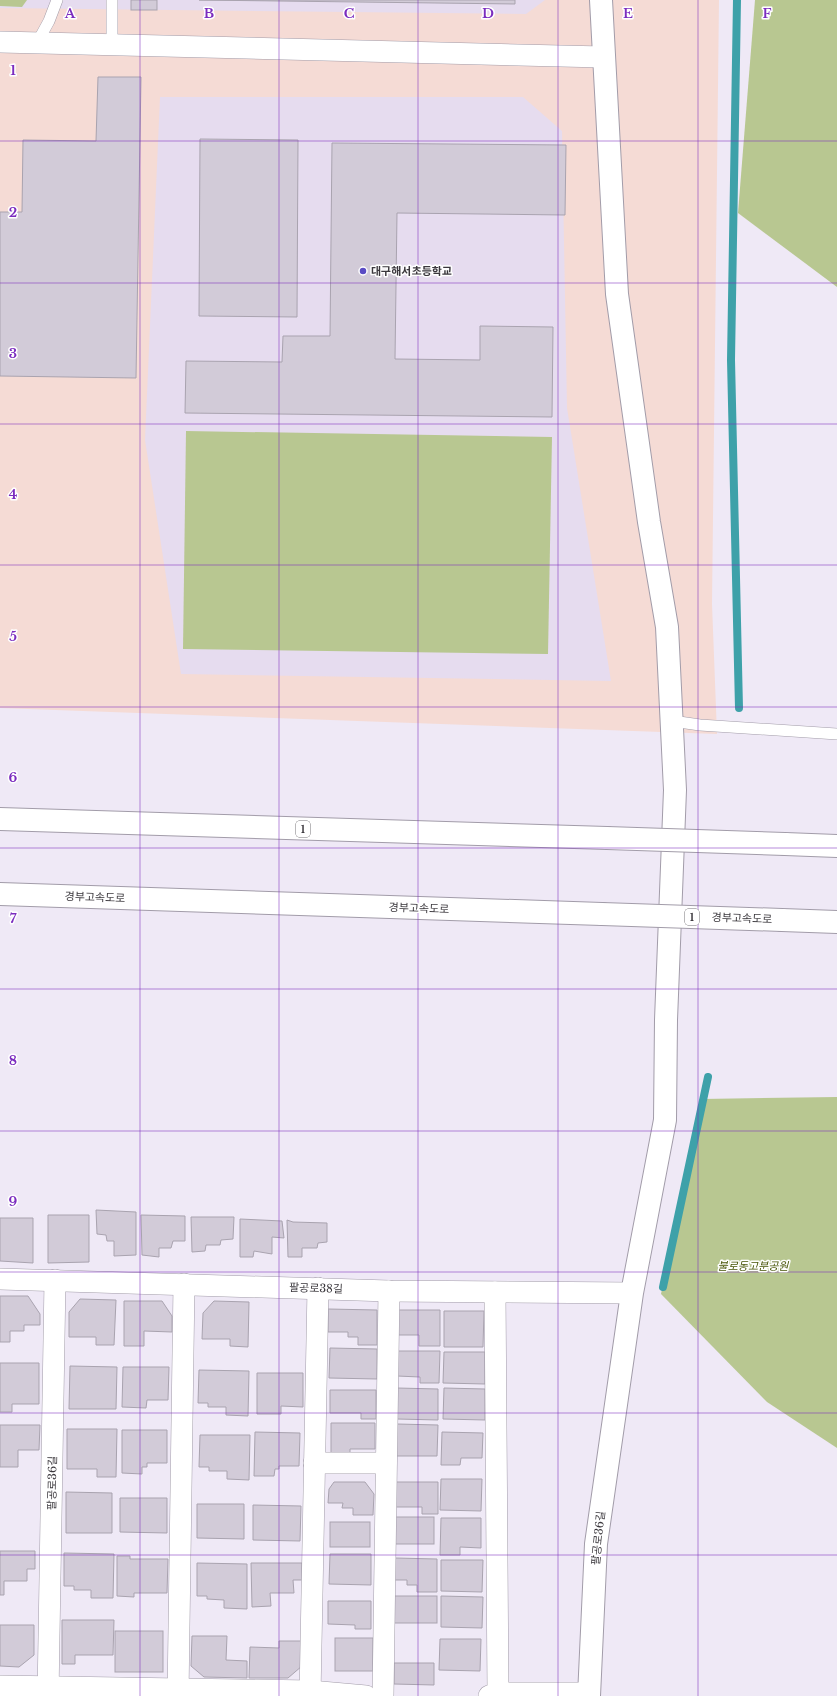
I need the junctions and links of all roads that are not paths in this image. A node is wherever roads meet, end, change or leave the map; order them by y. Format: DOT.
graph roads {
  1 [pos="57,0"];
  2 [pos="112,0"];
  3 [pos="601,0"];
  4 [pos="0,42"];
  5 [pos="37,43"];
  6 [pos="112,44"];
  7 [pos="604,57"];
  8 [pos="672,721"];
  9 [pos="837,734"];
  10 [pos="0,819"];
  11 [pos="837,846"];
  12 [pos="0,894"];
  13 [pos="837,922"];
  14 [pos="0,1279"];
  15 [pos="55,1280"];
  16 [pos="184,1284"];
  17 [pos="318,1288"];
  18 [pos="389,1291"];
  19 [pos="494,1292"];
  20 [pos="632,1294"];
  21 [pos="314,1463"];
  22 [pos="386,1463"];
  23 [pos="0,1686"];
  24 [pos="48,1691"];
  25 [pos="178,1692"];
  26 [pos="310,1694"];
  27 [pos="494,1694"];
  28 [pos="589,1694"];
  29 [pos="366,1696"];
  30 [pos="383,1696"];
  1 -- 5 [label="lane"];
  2 -- 6 [label="lane"];
  3 -- 7 [label="main road, 팔공로36길"];
  4 -- 5 [label="street"];
  5 -- 6 [label="street"];
  6 -- 7 [label="street"];
  7 -- 8 [label="main road, 팔공로36길"];
  8 -- 9 [label="lane"];
  8 -- 20 [label="main road, 팔공로36길"];
  10 -- 11 [label="main road, 1, bridge"];
  12 -- 13 [label="main road, 경부고속도로 / 1, bridge"];
  14 -- 15 [label="street, 팔공로38길"];
  15 -- 16 [label="street, 팔공로38길"];
  15 -- 24 [label="street, 팔공로36길"];
  16 -- 17 [label="street, 팔공로38길"];
  16 -- 25 [label="street"];
  17 -- 18 [label="street, 팔공로38길"];
  17 -- 21 [label="street"];
  18 -- 19 [label="street, 팔공로38길"];
  18 -- 22 [label="street"];
  19 -- 20 [label="street, 팔공로38길"];
  19 -- 27 [label="street, 팔공로36길"];
  20 -- 28 [label="main road, 팔공로36길"];
  21 -- 22 [label="street"];
  21 -- 26 [label="street"];
  22 -- 30 [label="street"];
  23 -- 24 [label="street"];
  24 -- 25 [label="street"];
  25 -- 26 [label="street"];
  26 -- 29 [label="street"];
  27 -- 28 [label="street, 팔공로36길"];
}
